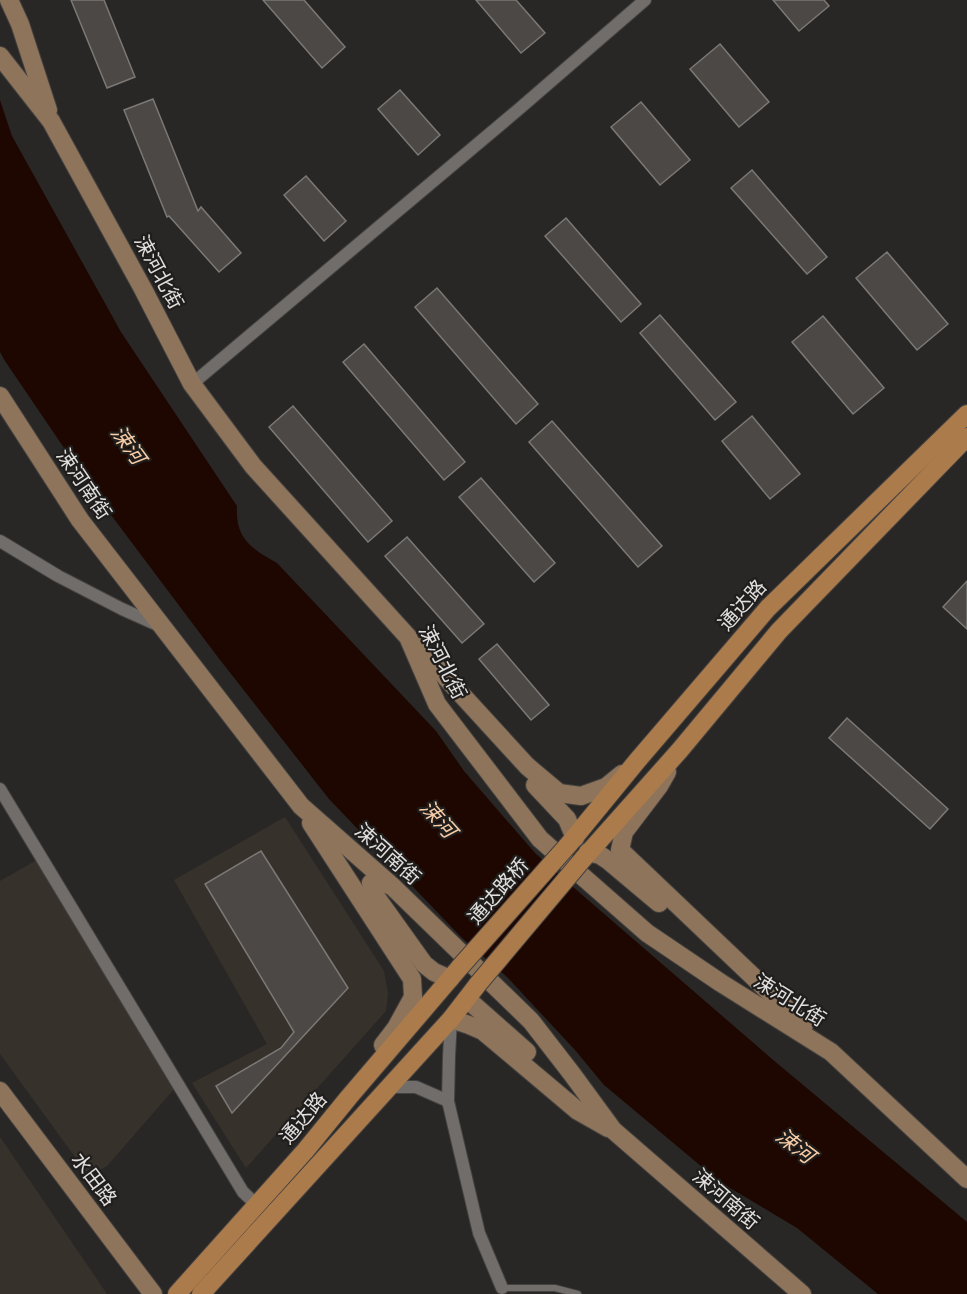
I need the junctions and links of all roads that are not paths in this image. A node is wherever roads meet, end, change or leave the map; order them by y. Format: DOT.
graph roads {
  1 [pos="9,0"];
  2 [pos="645,0"];
  3 [pos="0,2"];
  4 [pos="0,55"];
  5 [pos="51,121"];
  6 [pos="192,384"];
  7 [pos="0,396"];
  8 [pos="967,414"];
  9 [pos="967,437"];
  10 [pos="0,541"];
  11 [pos="162,627"];
  12 [pos="408,638"];
  13 [pos="445,716"];
  14 [pos="680,750"];
  15 [pos="637,762"];
  16 [pos="0,789"];
  17 [pos="301,806"];
  18 [pos="572,841"];
  19 [pos="585,856"];
  20 [pos="392,886"];
  21 [pos="455,973"];
  22 [pos="721,983"];
  23 [pos="467,999"];
  24 [pos="451,1019"];
  25 [pos="831,1052"];
  26 [pos="572,1074"];
  27 [pos="390,1087"];
  28 [pos="0,1091"];
  29 [pos="350,1097"];
  30 [pos="448,1101"];
  31 [pos="613,1130"];
  32 [pos="967,1179"];
  33 [pos="257,1205"];
  34 [pos="502,1288"];
  35 [pos="202,1293"];
  36 [pos="153,1294"];
  37 [pos="177,1294"];
  38 [pos="578,1294"];
  39 [pos="802,1294"];
  1 -- 5 [label="main road"];
  2 -- 6 [label="street"];
  3 -- 4 [label="main road"];
  4 -- 5 [label="main road, 涑河北街"];
  5 -- 6 [label="main road, 涑河北街"];
  6 -- 12 [label="main road, 涑河北街"];
  7 -- 11 [label="main road, 涑河南街"];
  8 -- 15 [label="main road, 通达路"];
  9 -- 14 [label="main road"];
  10 -- 11 [label="street"];
  11 -- 17 [label="main road, 涑河南街"];
  12 -- 13 [label="main road, 涑河北街"];
  12 -- 15 [label="main road"];
  13 -- 18 [label="main road"];
  13 -- 22 [label="main road, 涑河北街"];
  14 -- 19 [label="main road"];
  14 -- 25 [label="main road"];
  15 -- 18 [label="main road, 通达路"];
  16 -- 33 [label="street"];
  17 -- 20 [label="main road, 涑河南街"];
  17 -- 29 [label="main road"];
  18 -- 21 [label="main road, 通达路桥, bridge"];
  19 -- 22 [label="main road"];
  19 -- 23 [label="main road, bridge"];
  20 -- 21 [label="main road"];
  20 -- 26 [label="main road, 涑河南街"];
  21 -- 29 [label="main road, 通达路"];
  22 -- 25 [label="main road, 涑河北街"];
  23 -- 24 [label="main road"];
  23 -- 26 [label="main road"];
  24 -- 27 [label="main road"];
  24 -- 30 [label="street"];
  24 -- 31 [label="main road"];
  25 -- 32 [label="main road, 涑河北街"];
  26 -- 31 [label="main road, 涑河南街"];
  27 -- 30 [label="street"];
  27 -- 35 [label="main road"];
  28 -- 36 [label="main road, 水田路"];
  29 -- 33 [label="main road, 通达路"];
  30 -- 34 [label="street"];
  31 -- 39 [label="main road, 涑河南街"];
  33 -- 37 [label="main road, 通达路"];
  34 -- 38 [label="lane"];
}
